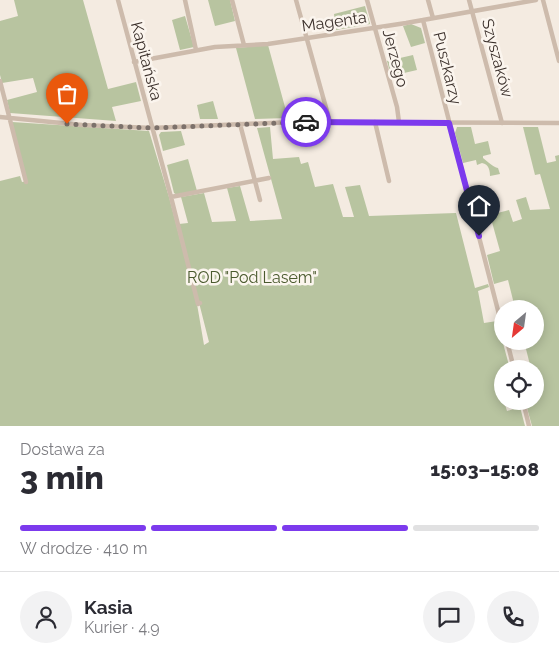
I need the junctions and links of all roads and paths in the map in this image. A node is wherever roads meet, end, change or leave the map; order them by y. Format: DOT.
graph roads {
  1 [pos="118,0"];
  2 [pos="185,0"];
  3 [pos="232,0"];
  4 [pos="296,0"];
  5 [pos="368,0"];
  6 [pos="428,0"];
  7 [pos="469,0"];
  8 [pos="536,0"];
  9 [pos="543,0"];
  10 [pos="472,11"];
  11 [pos="433,18"];
  12 [pos="423,20"];
  13 [pos="375,27"];
  14 [pos="306,37"];
  15 [pos="244,45"];
  16 [pos="196,50"];
  17 [pos="559,61"];
  18 [pos="134,62"];
  19 [pos="0,81"];
  20 [pos="0,116"];
  21 [pos="10,118"];
  22 [pos="330,122"];
  23 [pos="375,122"];
  24 [pos="399,122"];
  25 [pos="449,123"];
  26 [pos="502,123"];
  27 [pos="559,123"];
  28 [pos="240,124"];
  29 [pos="152,128"];
  30 [pos="269,178"];
  31 [pos="256,181"];
  32 [pos="389,181"];
  33 [pos="26,182"];
  34 [pos="171,197"];
  35 [pos="260,200"];
  36 [pos="495,300"];
  37 [pos="200,303"];
  38 [pos="526,410"];
  39 [pos="530,426"];
  1 -- 18 [label="street, Kapitańska"];
  2 -- 16 [label="street"];
  3 -- 15 [label="street"];
  4 -- 14 [label="street"];
  5 -- 13 [label="street, Jerzego"];
  6 -- 11 [label="street"];
  7 -- 10 [label="street, Szyszaków"];
  8 -- 10 [label="street, Magenta"];
  9 -- 17 [label="street"];
  10 -- 11 [label="street, Magenta"];
  10 -- 26 [label="street, Szyszaków"];
  11 -- 12 [label="street, Magenta"];
  12 -- 13 [label="street, Magenta"];
  12 -- 25 [label="street, Puszkarzy"];
  13 -- 14 [label="street, Magenta"];
  13 -- 24 [label="street, Jerzego"];
  14 -- 15 [label="street, Magenta"];
  14 -- 22 [label="street"];
  15 -- 16 [label="street, Magenta"];
  16 -- 18 [label="street, Magenta"];
  18 -- 29 [label="street, Kapitańska"];
  19 -- 21 [label="street"];
  20 -- 21 [label="street"];
  21 -- 29 [label="street"];
  21 -- 33 [label="street"];
  22 -- 23 [label="street"];
  22 -- 28 [label="street"];
  23 -- 24 [label="street"];
  23 -- 32 [label="street"];
  24 -- 25 [label="street"];
  25 -- 26 [label="street"];
  25 -- 36 [label="street, Puszkarzy"];
  26 -- 27 [label="street"];
  28 -- 29 [label="street"];
  28 -- 31 [label="street"];
  29 -- 34 [label="street, Kapitańska"];
  30 -- 31 [label="street"];
  31 -- 34 [label="street"];
  31 -- 35 [label="street"];
  34 -- 37 [label="street, Kapitańska"];
  38 -- 39 [label="street"];
}
